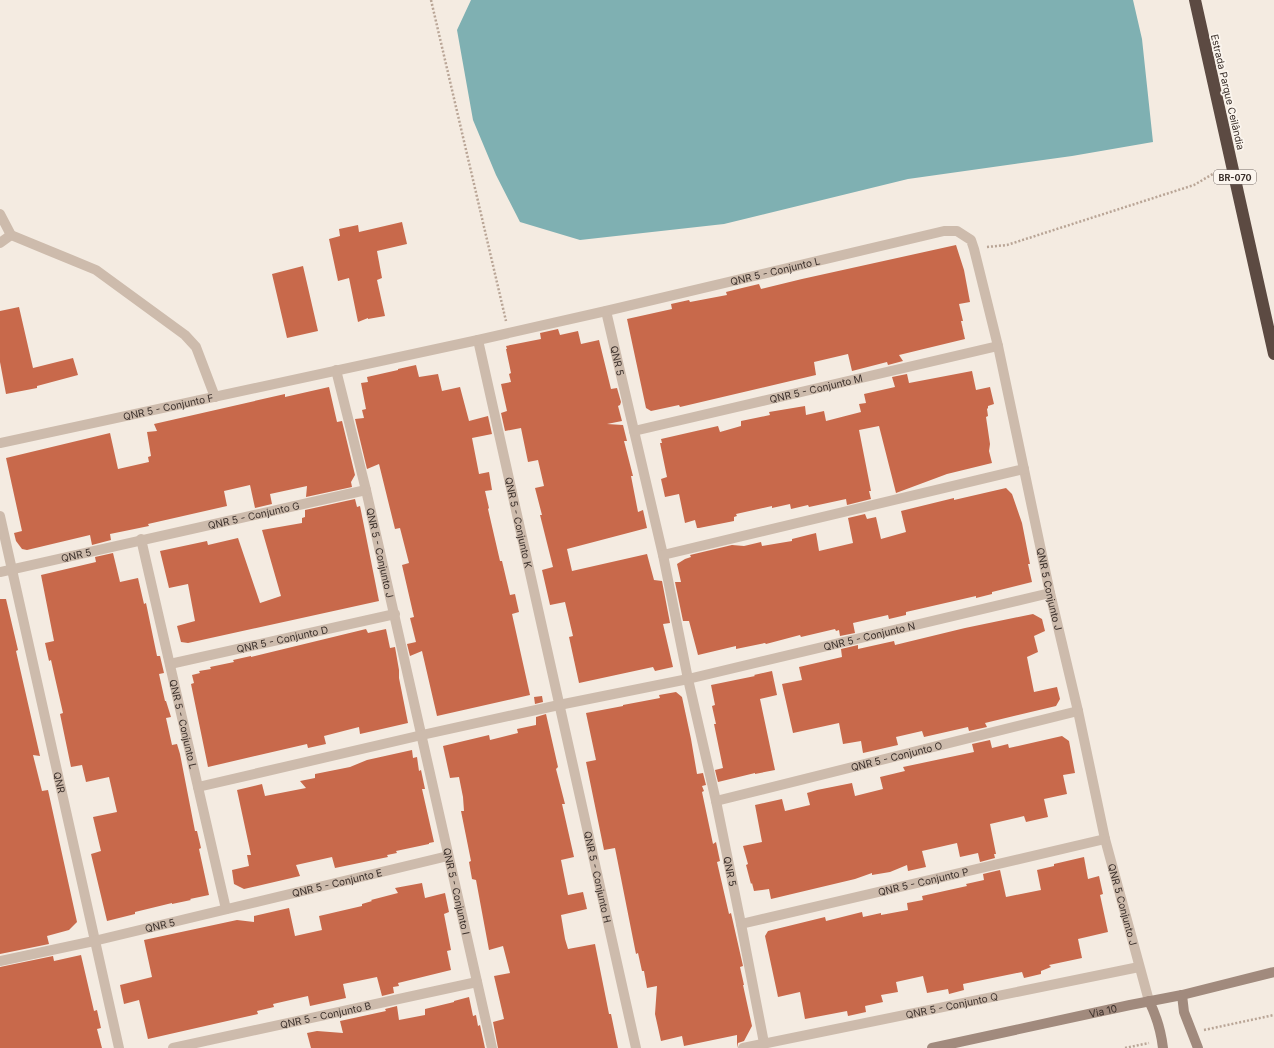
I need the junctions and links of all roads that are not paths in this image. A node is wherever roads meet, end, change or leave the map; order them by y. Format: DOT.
graph roads {
  1 [pos="1195,0"];
  2 [pos="0,214"];
  3 [pos="944,231"];
  4 [pos="11,236"];
  5 [pos="0,243"];
  6 [pos="606,312"];
  7 [pos="478,340"];
  8 [pos="998,346"];
  9 [pos="1274,354"];
  10 [pos="336,370"];
  11 [pos="215,397"];
  12 [pos="634,431"];
  13 [pos="0,443"];
  14 [pos="1024,469"];
  15 [pos="366,490"];
  16 [pos="0,516"];
  17 [pos="141,539"];
  18 [pos="663,555"];
  19 [pos="11,569"];
  20 [pos="0,572"];
  21 [pos="1050,593"];
  22 [pos="395,614"];
  23 [pos="170,664"];
  24 [pos="688,679"];
  25 [pos="559,705"];
  26 [pos="1078,711"];
  27 [pos="422,735"];
  28 [pos="198,787"];
  29 [pos="716,801"];
  30 [pos="1105,838"];
  31 [pos="448,856"];
  32 [pos="226,909"];
  33 [pos="742,924"];
  34 [pos="94,941"];
  35 [pos="0,961"];
  36 [pos="1139,967"];
  37 [pos="1274,972"];
  38 [pos="477,982"];
  39 [pos="1182,995"];
  40 [pos="1149,1001"];
  41 [pos="764,1043"];
  42 [pos="119,1048"];
  43 [pos="173,1048"];
  44 [pos="492,1048"];
  45 [pos="636,1048"];
  46 [pos="743,1048"];
  47 [pos="932,1048"];
  48 [pos="1163,1048"];
  49 [pos="1198,1048"];
  1 -- 9 [label="highway, Estrada Parque Ceilândia / BR-070"];
  2 -- 4 [label="street"];
  3 -- 6 [label="street, QNR 5 - Conjunto L"];
  3 -- 8 [label="street, QNR 5 Conjunto J"];
  4 -- 5 [label="street"];
  4 -- 11 [label="street"];
  6 -- 7 [label="street"];
  6 -- 12 [label="street, QNR 5"];
  7 -- 10 [label="street"];
  7 -- 25 [label="street, QNR 5 - Conjunto K"];
  8 -- 12 [label="street, QNR 5 - Conjunto M"];
  8 -- 14 [label="street, QNR 5 Conjunto J"];
  10 -- 11 [label="street, QNR 5 - Conjunto F"];
  10 -- 15 [label="street, QNR 5 - Conjunto J"];
  11 -- 13 [label="street, QNR 5 - Conjunto F"];
  12 -- 18 [label="street, QNR 5"];
  14 -- 18 [label="street"];
  14 -- 21 [label="street, QNR 5 Conjunto J"];
  15 -- 17 [label="street, QNR 5 - Conjunto G"];
  15 -- 22 [label="street, QNR 5 - Conjunto J"];
  16 -- 19 [label="street, QNR"];
  17 -- 19 [label="street, QNR 5"];
  17 -- 23 [label="street, QNR 5 - Conjunto L"];
  18 -- 24 [label="street, QNR 5"];
  19 -- 20 [label="street, QNR 5"];
  19 -- 34 [label="street, QNR"];
  21 -- 24 [label="street, QNR 5 - Conjunto N"];
  21 -- 26 [label="street, QNR 5 Conjunto J"];
  22 -- 23 [label="street, QNR 5 - Conjunto D"];
  22 -- 27 [label="street, QNR 5 - Conjunto J"];
  23 -- 28 [label="street, QNR 5 - Conjunto L"];
  24 -- 25 [label="street"];
  24 -- 29 [label="street, QNR 5"];
  25 -- 27 [label="street"];
  25 -- 45 [label="street, QNR 5 - Conjunto H"];
  26 -- 29 [label="street, QNR 5 - Conjunto O"];
  26 -- 30 [label="street, QNR 5 Conjunto J"];
  27 -- 28 [label="street"];
  27 -- 31 [label="street, QNR 5 - Conjunto I"];
  28 -- 32 [label="street, QNR 5 - Conjunto L"];
  29 -- 33 [label="street, QNR 5"];
  30 -- 33 [label="street, QNR 5 - Conjunto P"];
  30 -- 36 [label="street, QNR 5 Conjunto J"];
  31 -- 32 [label="street, QNR 5 - Conjunto E"];
  31 -- 38 [label="street, QNR 5 - Conjunto I"];
  32 -- 34 [label="street, QNR 5"];
  33 -- 41 [label="street, QNR 5"];
  34 -- 35 [label="street, QNR 5"];
  34 -- 42 [label="street, QNR"];
  36 -- 40 [label="street"];
  36 -- 41 [label="street, QNR 5 - Conjunto Q"];
  37 -- 39 [label="main road, Via 10"];
  38 -- 43 [label="street, QNR 5 - Conjunto B"];
  38 -- 44 [label="street, QNR 5 - Conjunto I"];
  39 -- 40 [label="main road, Via 10"];
  39 -- 49 [label="main road"];
  40 -- 47 [label="main road, Via 10"];
  40 -- 48 [label="main road"];
  41 -- 46 [label="street"];
}
